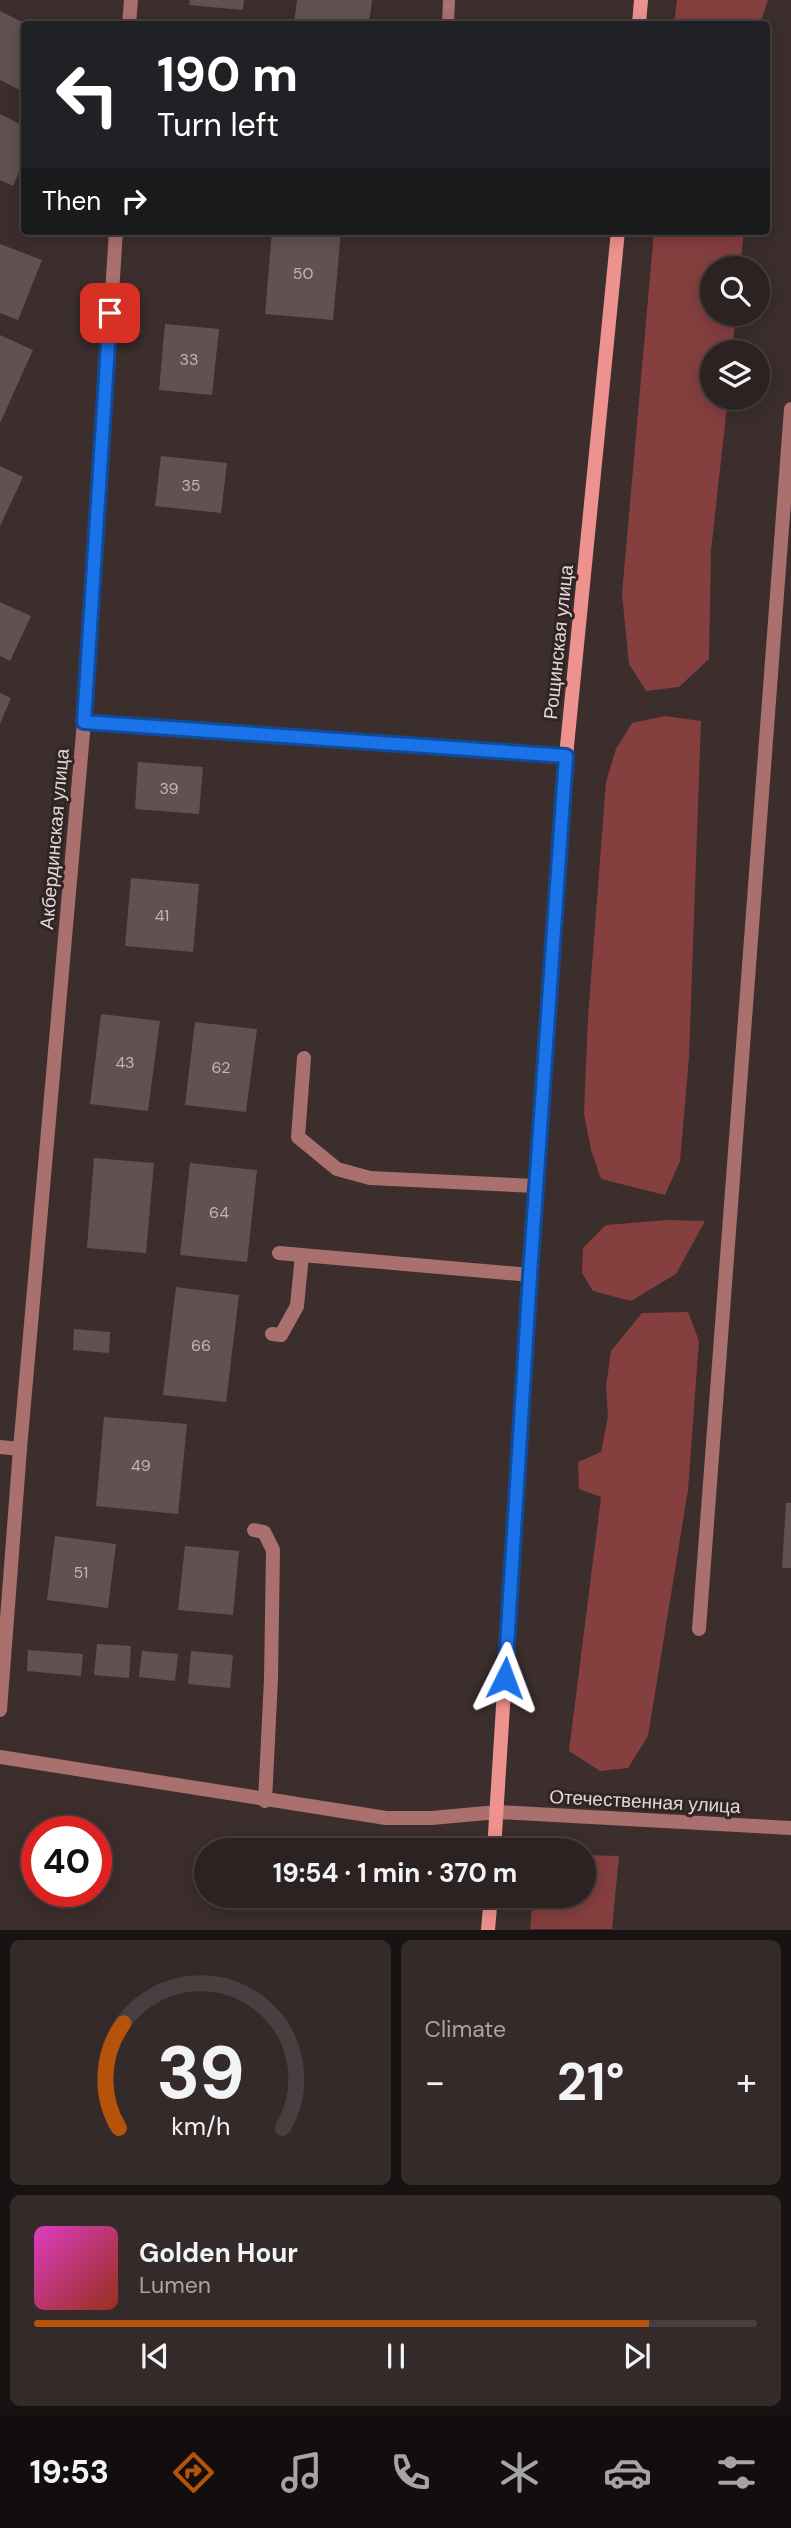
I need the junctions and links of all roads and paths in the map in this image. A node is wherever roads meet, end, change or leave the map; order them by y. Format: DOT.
graph roads {
  1 [pos="131,0"];
  2 [pos="449,0"];
  3 [pos="640,0"];
  4 [pos="129,21"];
  5 [pos="448,21"];
  6 [pos="639,21"];
  7 [pos="116,235"];
  8 [pos="618,235"];
  9 [pos="791,409"];
  10 [pos="84,722"];
  11 [pos="566,756"];
  12 [pos="304,1058"];
  13 [pos="536,1186"];
  14 [pos="279,1253"];
  15 [pos="302,1255"];
  16 [pos="530,1275"];
  17 [pos="272,1334"];
  18 [pos="0,1447"];
  19 [pos="20,1449"];
  20 [pos="254,1530"];
  21 [pos="699,1629"];
  22 [pos="0,1710"];
  23 [pos="0,1757"];
  24 [pos="265,1801"];
  25 [pos="497,1812"];
  26 [pos="791,1828"];
  27 [pos="495,1838"];
  28 [pos="490,1908"];
  29 [pos="488,1930"];
  1 -- 4 [label="street"];
  2 -- 5 [label="lane"];
  3 -- 6 [label="street"];
  7 -- 10 [label="street, Акбердинская улица"];
  8 -- 11 [label="street, Рощинская улица"];
  9 -- 21 [label="street"];
  10 -- 11 [label="street"];
  10 -- 19 [label="street, Акбердинская улица"];
  11 -- 13 [label="street, Рощинская улица"];
  12 -- 13 [label="street"];
  13 -- 16 [label="street, Рощинская улица"];
  14 -- 15 [label="street"];
  15 -- 16 [label="street"];
  15 -- 17 [label="street"];
  16 -- 25 [label="street, Рощинская улица"];
  18 -- 19 [label="street"];
  19 -- 22 [label="street, Акбердинская улица"];
  20 -- 24 [label="street"];
  23 -- 24 [label="street, Отечественная улица"];
  24 -- 25 [label="street, Отечественная улица"];
  25 -- 26 [label="street, Отечественная улица"];
  25 -- 27 [label="street, Рощинская улица"];
  28 -- 29 [label="street"];
}
